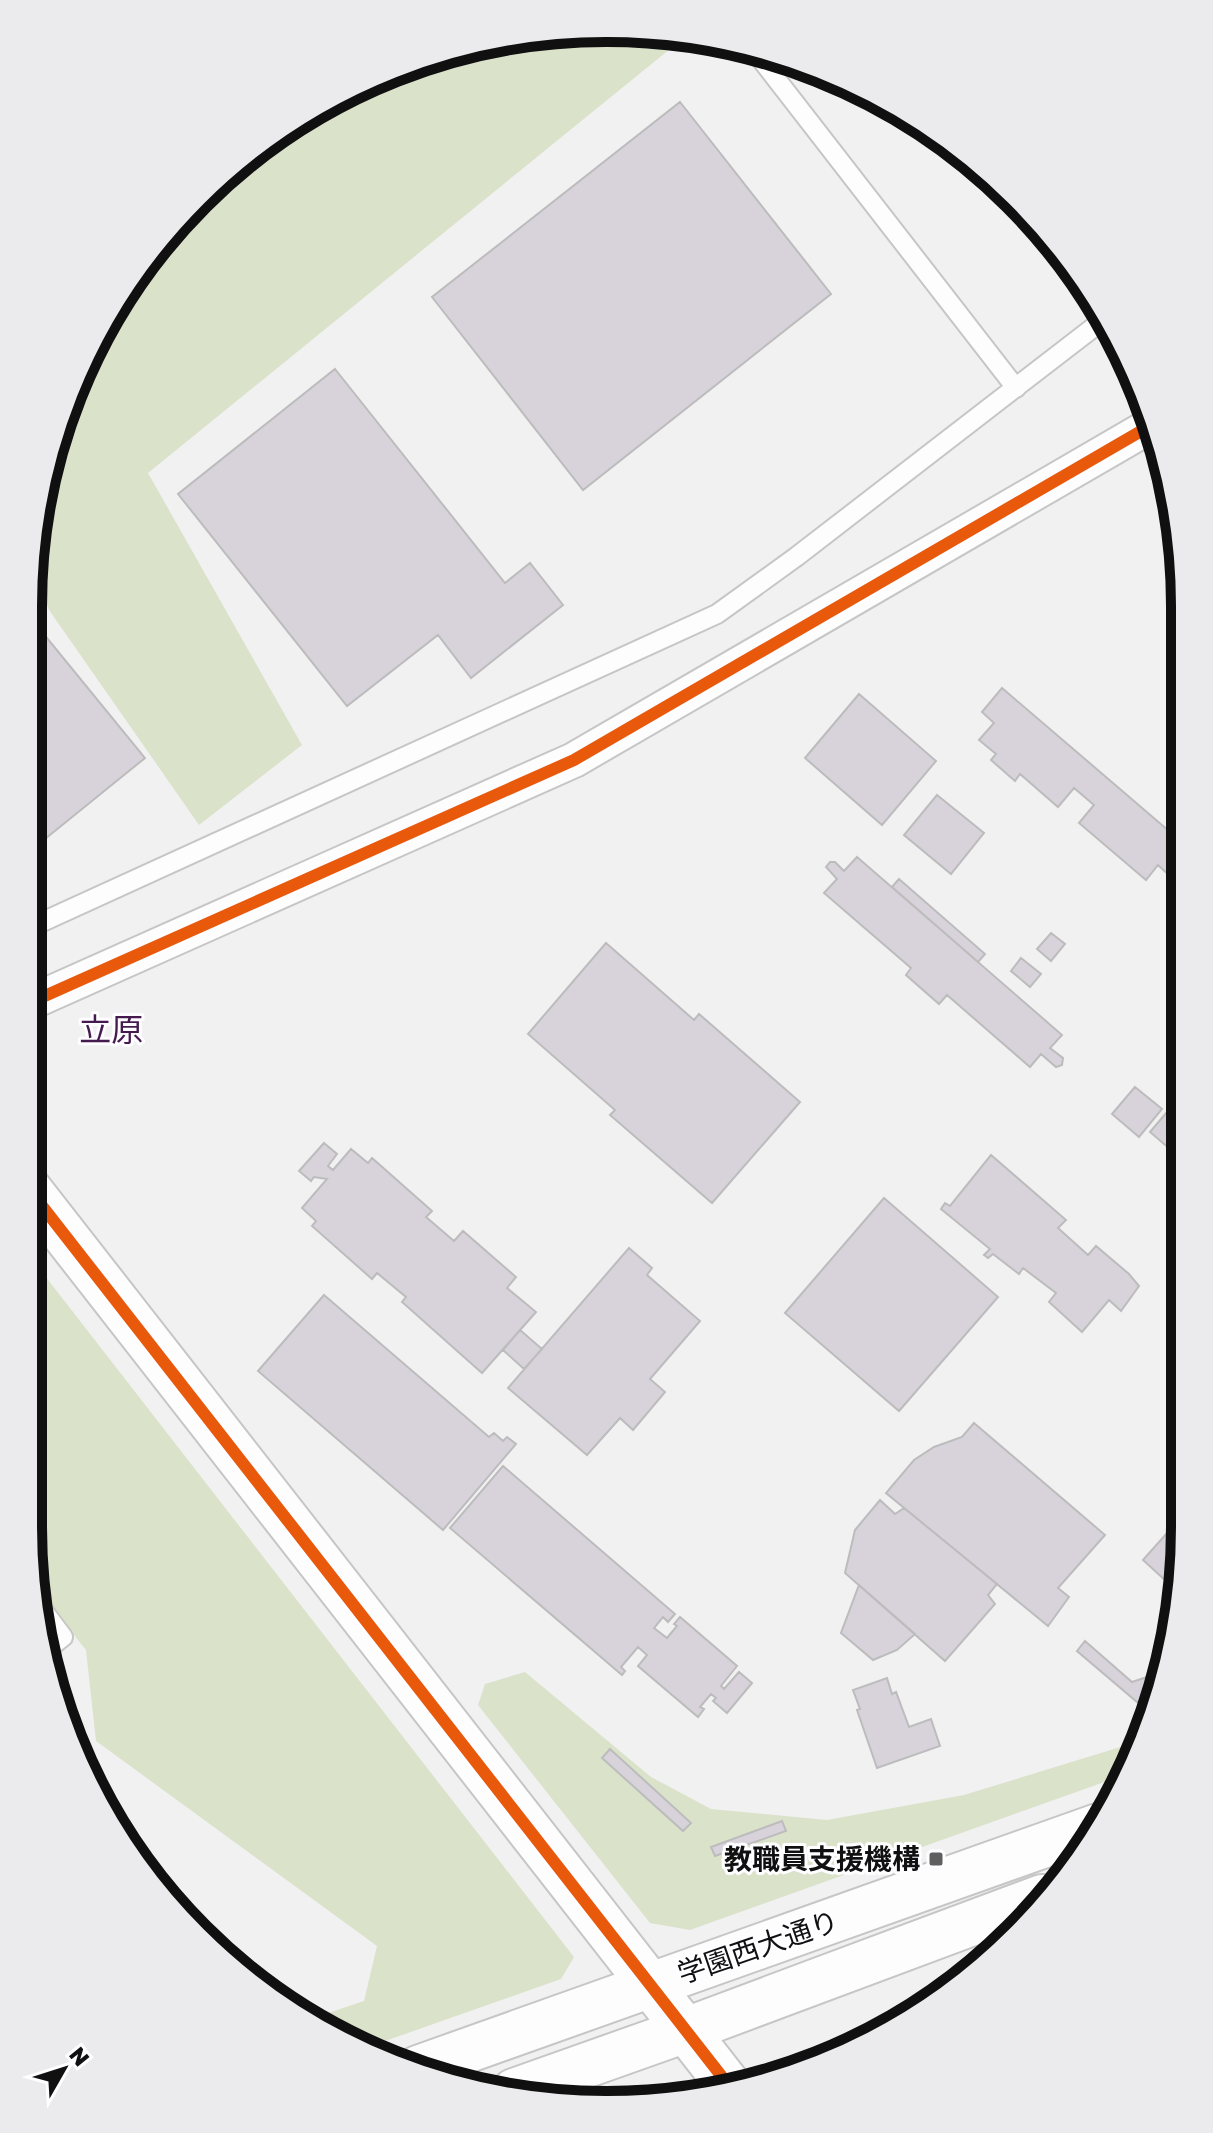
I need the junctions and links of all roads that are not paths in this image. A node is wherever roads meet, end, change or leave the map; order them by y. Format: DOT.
graph roads {
  1 [pos="765,65"];
  2 [pos="1096,326"];
  3 [pos="1016,388"];
  4 [pos="1143,430"];
  5 [pos="42,922"];
  6 [pos="42,997"];
  7 [pos="42,1206"];
  8 [pos="50,1620"];
  9 [pos="55,1644"];
  10 [pos="1081,1832"];
  11 [pos="1028,1902"];
  12 [pos="650,1985"];
  13 [pos="686,2030"];
  14 [pos="432,2063"];
  15 [pos="723,2079"];
  16 [pos="530,2085"];
  1 -- 3 [label="lane"];
  2 -- 3 [label="lane"];
  3 -- 5 [label="lane"];
  4 -- 6 [label="street"];
  7 -- 12 [label="main road"];
  8 -- 9 [label="lane"];
  10 -- 12 [label="main road, 学園西大通り"];
  11 -- 13 [label="main road, 学園西大通り"];
  12 -- 13 [label="main road"];
  12 -- 14 [label="main road, 学園西大通り"];
  13 -- 15 [label="main road"];
  13 -- 16 [label="main road, 学園西大通り"];
}
